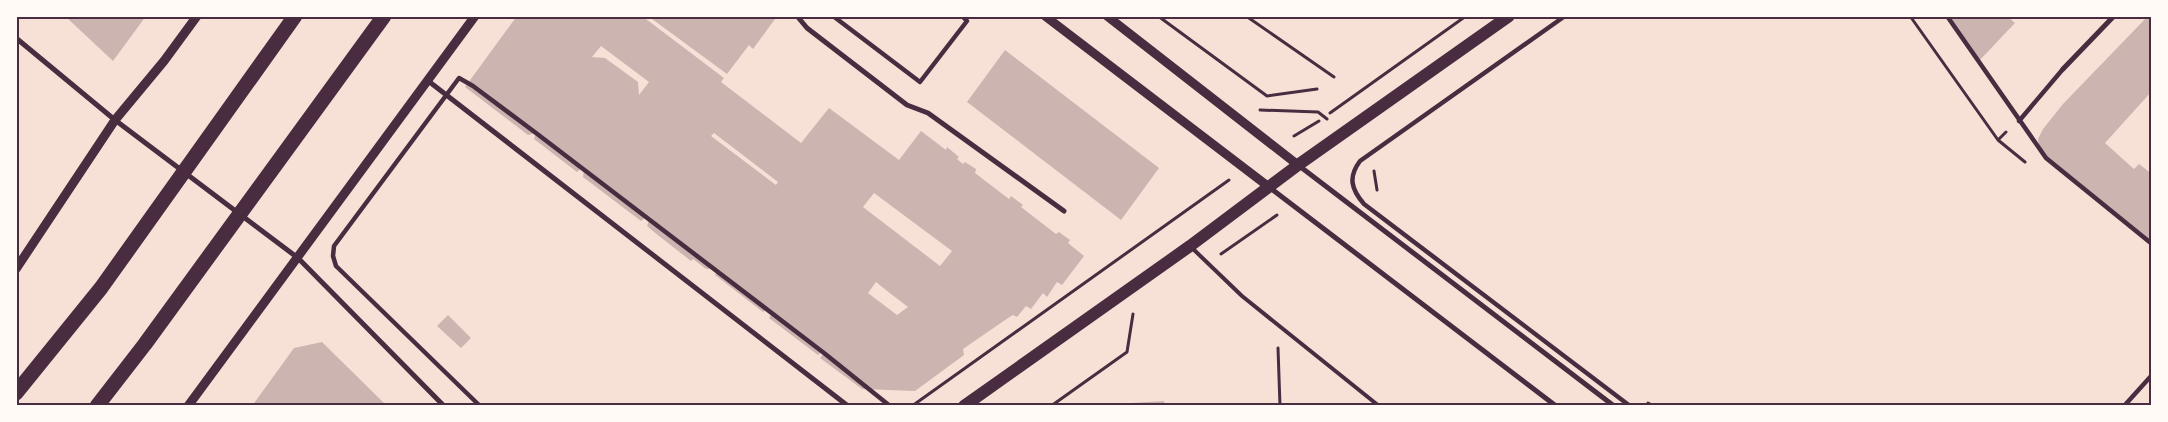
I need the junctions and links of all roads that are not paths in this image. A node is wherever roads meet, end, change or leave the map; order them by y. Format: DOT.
graph roads {
  1 [pos="197,16"];
  2 [pos="295,16"];
  3 [pos="384,16"];
  4 [pos="475,16"];
  5 [pos="797,16"];
  6 [pos="833,16"];
  7 [pos="962,16"];
  8 [pos="1045,16"];
  9 [pos="1107,16"];
  10 [pos="1509,16"];
  11 [pos="1565,16"];
  12 [pos="1947,16"];
  13 [pos="2114,16"];
  14 [pos="16,38"];
  15 [pos="2063,69"];
  16 [pos="428,80"];
  17 [pos="447,95"];
  18 [pos="115,120"];
  19 [pos="2019,120"];
  20 [pos="1298,165"];
  21 [pos="1269,186"];
  22 [pos="1064,211"];
  23 [pos="2152,244"];
  24 [pos="1190,246"];
  25 [pos="298,258"];
  26 [pos="16,269"];
  27 [pos="2152,375"];
  28 [pos="16,393"];
  29 [pos="97,406"];
  30 [pos="188,406"];
  31 [pos="444,406"];
  32 [pos="480,406"];
  33 [pos="848,406"];
  34 [pos="890,406"];
  35 [pos="964,406"];
  36 [pos="1379,406"];
  37 [pos="1556,406"];
  38 [pos="1614,406"];
  39 [pos="1630,406"];
  40 [pos="2124,406"];
  1 -- 18 [label="street"];
  2 -- 28 [label="highway"];
  3 -- 29 [label="highway"];
  4 -- 16 [label="street"];
  5 -- 22 [label="street"];
  6 -- 7 [label="street"];
  8 -- 21 [label="street"];
  9 -- 20 [label="street"];
  10 -- 20 [label="main road"];
  11 -- 39 [label="street"];
  12 -- 19 [label="street"];
  13 -- 15 [label="street"];
  14 -- 18 [label="street"];
  15 -- 19 [label="street"];
  16 -- 17 [label="street"];
  16 -- 25 [label="street"];
  17 -- 32 [label="street"];
  17 -- 33 [label="street"];
  17 -- 34 [label="street"];
  18 -- 25 [label="street"];
  18 -- 26 [label="street"];
  19 -- 23 [label="street"];
  20 -- 21 [label="main road"];
  20 -- 38 [label="street"];
  21 -- 24 [label="main road"];
  21 -- 37 [label="street"];
  24 -- 35 [label="main road"];
  24 -- 36 [label="lane"];
  25 -- 30 [label="street"];
  25 -- 31 [label="street"];
  27 -- 40 [label="street"];
}
